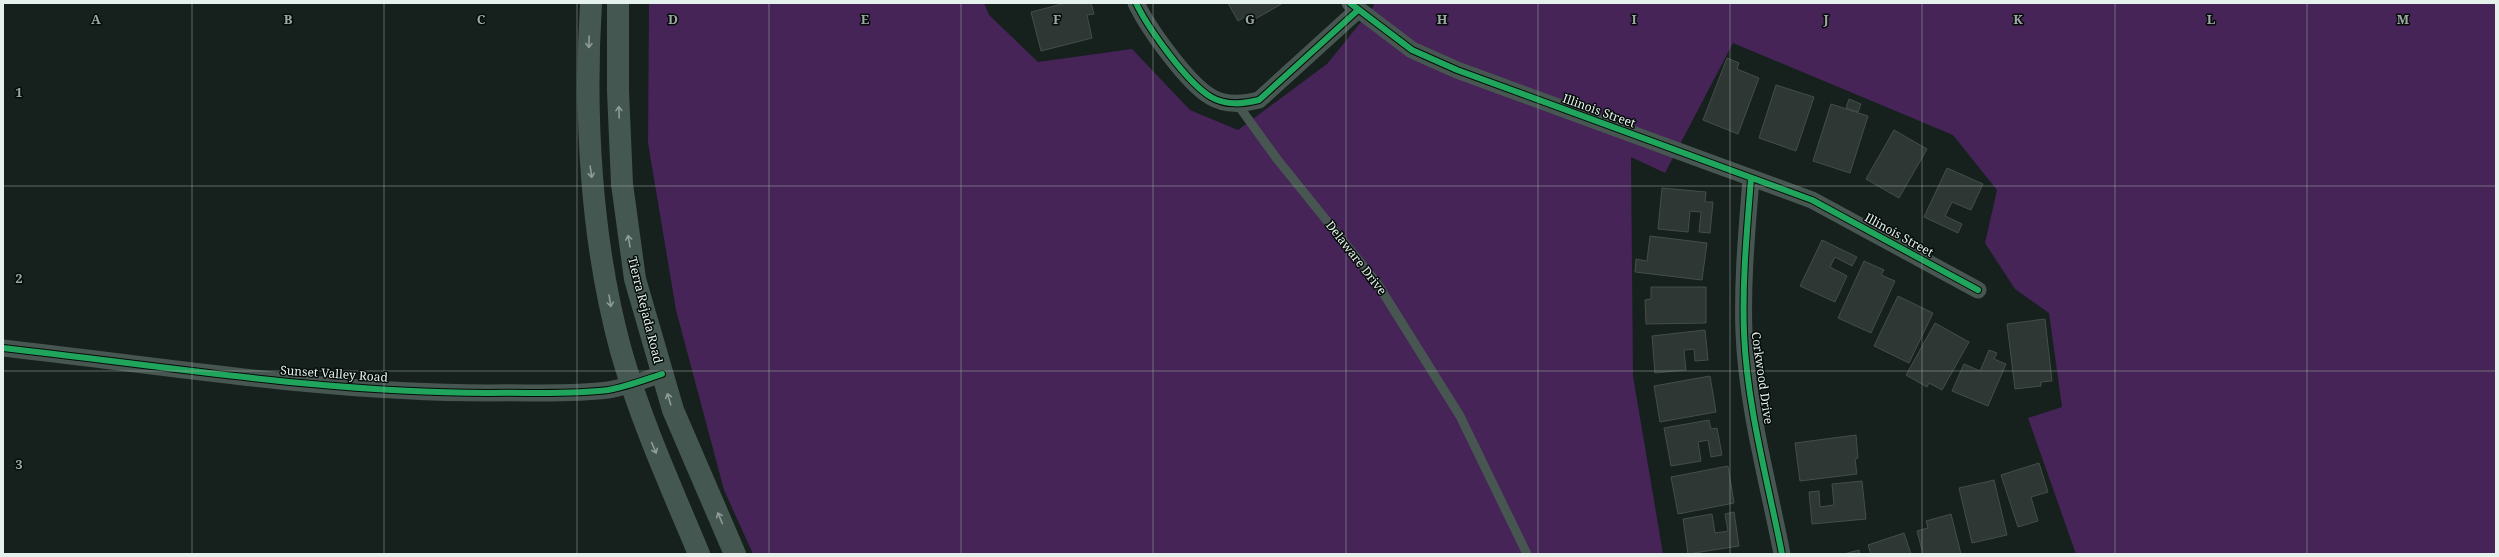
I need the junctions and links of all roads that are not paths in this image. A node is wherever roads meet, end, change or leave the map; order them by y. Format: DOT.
graph roads {
  1 [pos="590,3"];
  2 [pos="618,3"];
  3 [pos="1136,3"];
  4 [pos="1354,7"];
  5 [pos="1238,105"];
  6 [pos="1751,179"];
  7 [pos="1978,290"];
  8 [pos="3,348"];
  9 [pos="662,374"];
  10 [pos="631,384"];
  11 [pos="699,554"];
  12 [pos="735,554"];
  13 [pos="1527,554"];
  14 [pos="1782,554"];
  1 -- 10 [label="main road, one-way"];
  9 -- 2 [label="main road, Tierra Rejada Road, one-way"];
  3 -- 5 [label="street"];
  4 -- 5 [label="street, Illinois Street"];
  4 -- 6 [label="street, Illinois Street"];
  5 -- 13 [label="lane, Delaware Drive"];
  6 -- 7 [label="street, Illinois Street"];
  6 -- 14 [label="street, Corkwood Drive"];
  8 -- 10 [label="street, Sunset Valley Road"];
  9 -- 10 [label="street, Sunset Valley Road"];
  12 -- 9 [label="main road, Tierra Rejada Road, one-way"];
  10 -- 11 [label="main road, one-way"];
}
